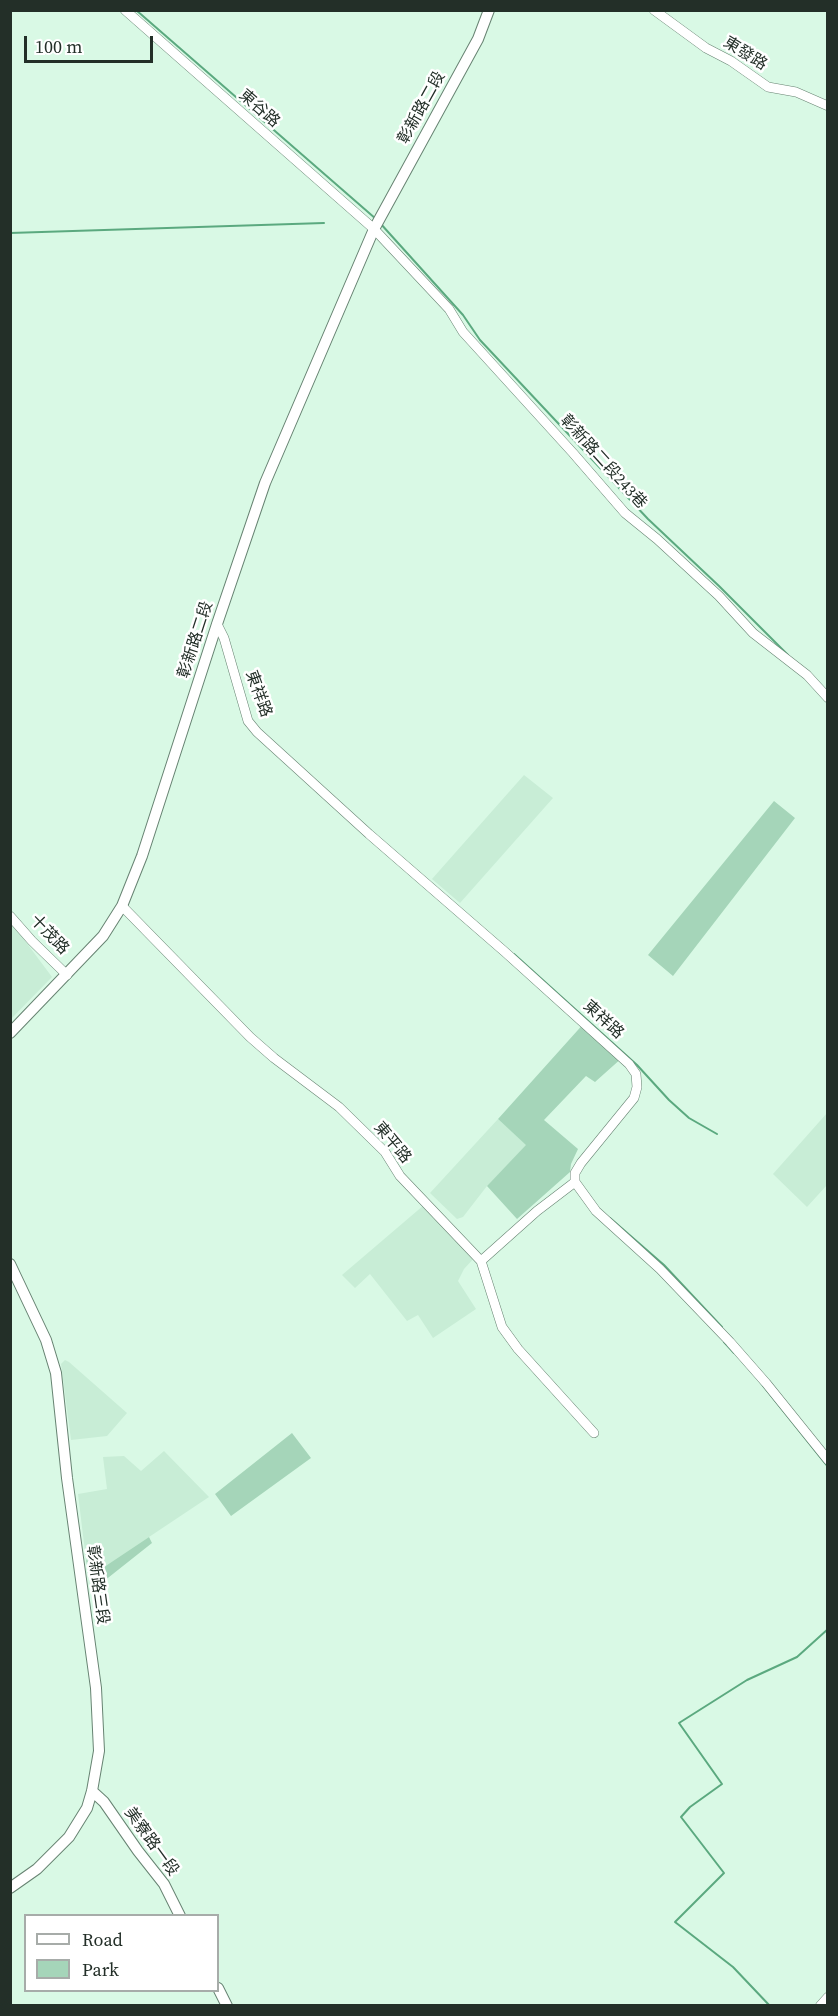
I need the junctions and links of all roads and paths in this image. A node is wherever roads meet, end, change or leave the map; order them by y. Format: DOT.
graph roads {
  1 [pos="125,10"];
  2 [pos="489,10"];
  3 [pos="654,10"];
  4 [pos="828,106"];
  5 [pos="377,224"];
  6 [pos="217,624"];
  7 [pos="828,698"];
  8 [pos="122,906"];
  9 [pos="10,916"];
  10 [pos="67,975"];
  11 [pos="10,1033"];
  12 [pos="575,1182"];
  13 [pos="481,1262"];
  14 [pos="10,1264"];
  15 [pos="594,1433"];
  16 [pos="828,1460"];
  17 [pos="92,1791"];
  18 [pos="10,1888"];
  19 [pos="179,1914"];
  20 [pos="219,1990"];
  21 [pos="828,1997"];
  22 [pos="227,2006"];
  23 [pos="820,2006"];
  1 -- 5 [label="street, 東谷路"];
  2 -- 5 [label="street, 彰新路二段"];
  3 -- 4 [label="street, 東發路"];
  5 -- 6 [label="street, 彰新路二段"];
  5 -- 7 [label="street, 彰新路二段243巷"];
  6 -- 8 [label="street, 彰新路二段"];
  6 -- 12 [label="street, 東祥路"];
  8 -- 10 [label="street, 彰新路二段"];
  8 -- 13 [label="street, 東平路"];
  9 -- 10 [label="street, 十茂路"];
  10 -- 11 [label="street, 彰新路二段"];
  12 -- 13 [label="street"];
  12 -- 16 [label="street"];
  13 -- 15 [label="street, 東平路"];
  14 -- 17 [label="street, 彰新路三段"];
  17 -- 18 [label="street, 彰新路三段"];
  17 -- 19 [label="street, 美寮路一段"];
  20 -- 22 [label="street"];
  21 -- 23 [label="street"];
}
